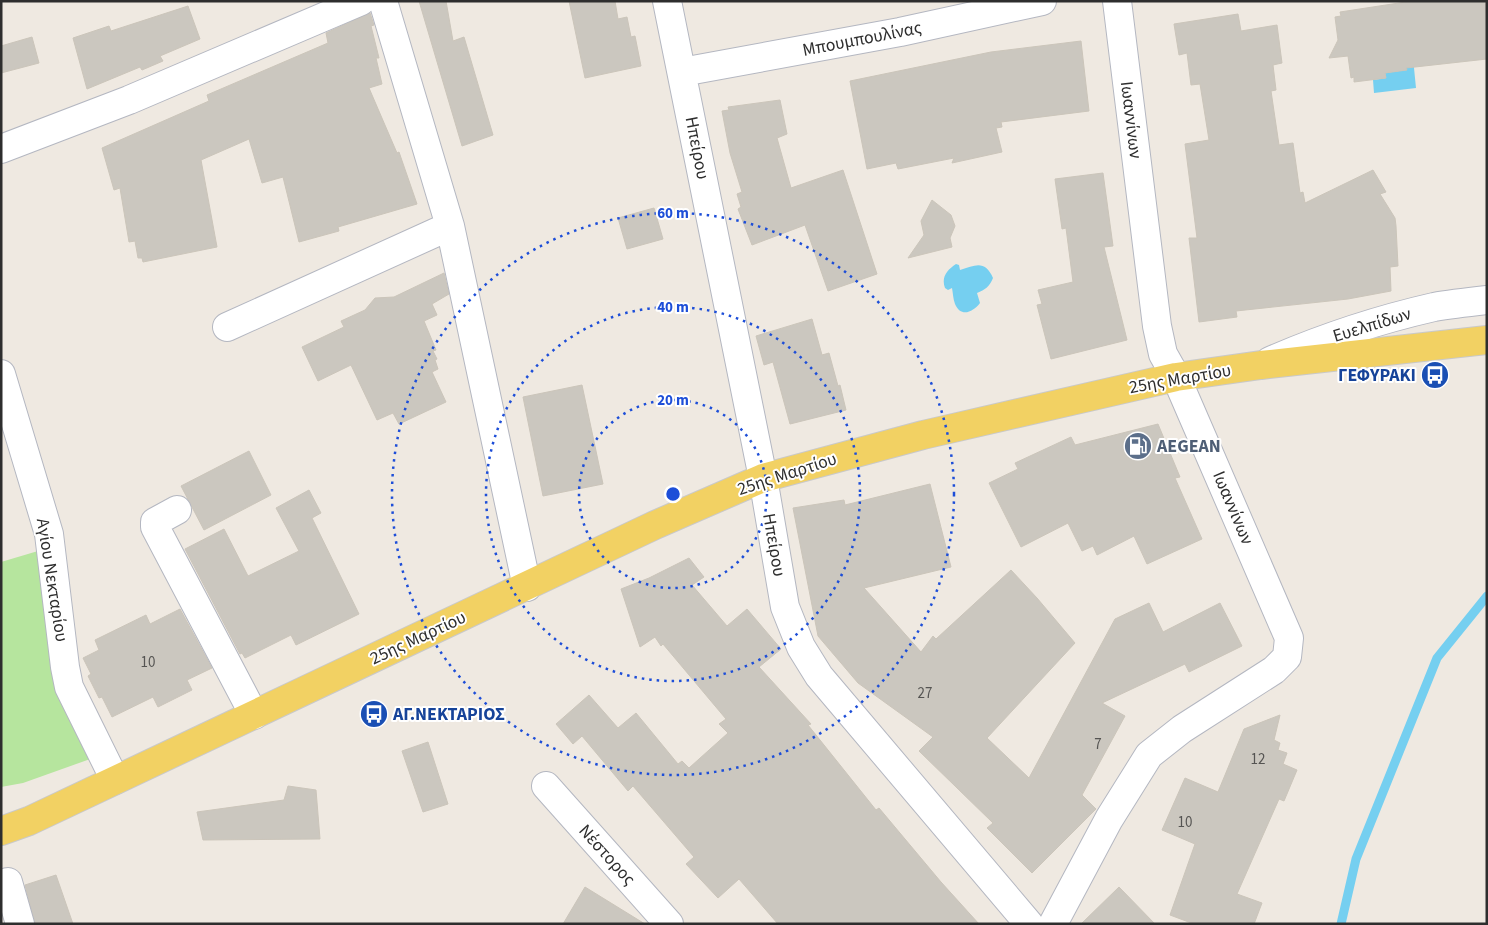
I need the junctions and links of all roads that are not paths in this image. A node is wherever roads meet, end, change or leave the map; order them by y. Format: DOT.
graph roads {
  1 [pos="361,1"];
  2 [pos="383,1"];
  3 [pos="666,1"];
  4 [pos="1042,1"];
  5 [pos="1122,2"];
  6 [pos="682,72"];
  7 [pos="1,149"];
  8 [pos="450,226"];
  9 [pos="1487,300"];
  10 [pos="226,327"];
  11 [pos="1487,340"];
  12 [pos="1261,365"];
  13 [pos="1,374"];
  14 [pos="1176,377"];
  15 [pos="763,478"];
  16 [pos="177,510"];
  17 [pos="527,587"];
  18 [pos="254,715"];
  19 [pos="115,780"];
  20 [pos="546,786"];
  21 [pos="29,821"];
  22 [pos="1,831"];
  23 [pos="1,841"];
  24 [pos="8,882"];
  25 [pos="20,924"];
  26 [pos="668,924"];
  27 [pos="1029,924"];
  28 [pos="1054,924"];
  1 -- 7 [label="street"];
  2 -- 8 [label="street"];
  3 -- 6 [label="street, Ηπείρου"];
  4 -- 6 [label="street, Μπουμπουλίνας"];
  5 -- 14 [label="street, Ιωαννίνων"];
  6 -- 15 [label="street, Ηπείρου"];
  8 -- 10 [label="street"];
  8 -- 17 [label="street"];
  9 -- 12 [label="street, Ευελπίδων"];
  11 -- 12 [label="main road, 25ης Μαρτίου"];
  12 -- 14 [label="main road, 25ης Μαρτίου"];
  13 -- 19 [label="street, Αγίου Νεκταρίου"];
  14 -- 15 [label="main road, 25ης Μαρτίου"];
  14 -- 28 [label="street, Ιωαννίνων"];
  15 -- 17 [label="main road, 25ης Μαρτίου"];
  15 -- 27 [label="street, Ηπείρου"];
  16 -- 18 [label="street"];
  17 -- 18 [label="main road, 25ης Μαρτίου"];
  18 -- 19 [label="main road, 25ης Μαρτίου"];
  19 -- 21 [label="main road, 25ης Μαρτίου"];
  20 -- 26 [label="street, Νέστορος"];
  21 -- 22 [label="main road, 25ης Μαρτίου"];
  21 -- 23 [label="main road, 25ης Μαρτίου"];
  24 -- 25 [label="street"];
}
